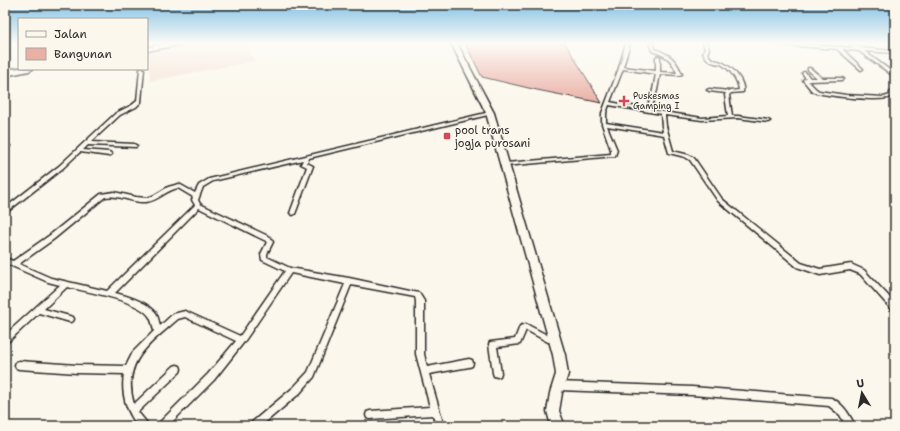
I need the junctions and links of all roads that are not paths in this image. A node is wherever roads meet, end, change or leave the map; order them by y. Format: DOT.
graph roads {
  1 [pos="464,63"];
  2 [pos="622,63"];
  3 [pos="658,63"];
  4 [pos="675,63"];
  5 [pos="715,63"];
  6 [pos="855,63"];
  7 [pos="877,63"];
  8 [pos="621,68"];
  9 [pos="861,68"];
  10 [pos="809,69"];
  11 [pos="18,70"];
  12 [pos="21,70"];
  13 [pos="142,70"];
  14 [pos="5,72"];
  15 [pos="659,73"];
  16 [pos="804,73"];
  17 [pos="895,76"];
  18 [pos="809,79"];
  19 [pos="821,79"];
  20 [pos="842,79"];
  21 [pos="722,86"];
  22 [pos="709,90"];
  23 [pos="895,91"];
  24 [pos="727,92"];
  25 [pos="608,103"];
  26 [pos="649,110"];
  27 [pos="490,113"];
  28 [pos="663,113"];
  29 [pos="730,116"];
  30 [pos="768,120"];
  31 [pos="604,124"];
  32 [pos="666,134"];
  33 [pos="88,143"];
  34 [pos="134,146"];
  35 [pos="80,151"];
  36 [pos="109,154"];
  37 [pos="306,158"];
  38 [pos="506,165"];
  39 [pos="196,197"];
  40 [pos="198,205"];
  41 [pos="5,210"];
  42 [pos="294,213"];
  43 [pos="8,263"];
  44 [pos="289,270"];
  45 [pos="348,281"];
  46 [pos="66,284"];
  47 [pos="109,294"];
  48 [pos="895,308"];
  49 [pos="37,310"];
  50 [pos="70,319"];
  51 [pos="158,332"];
  52 [pos="553,336"];
  53 [pos="5,340"];
  54 [pos="241,340"];
  55 [pos="469,363"];
  56 [pos="19,365"];
  57 [pos="177,369"];
  58 [pos="129,370"];
  59 [pos="424,371"];
  60 [pos="497,373"];
  61 [pos="558,386"];
  62 [pos="133,411"];
  63 [pos="436,411"];
  64 [pos="370,415"];
  65 [pos="144,426"];
  66 [pos="162,426"];
  67 [pos="254,426"];
  68 [pos="440,426"];
  69 [pos="558,426"];
  70 [pos="851,426"];
  1 -- 27 [label="street"];
  2 -- 8 [label="street"];
  3 -- 15 [label="street"];
  4 -- 15 [label="street"];
  5 -- 24 [label="street"];
  6 -- 9 [label="street"];
  7 -- 17 [label="street"];
  8 -- 15 [label="street"];
  8 -- 25 [label="street"];
  10 -- 19 [label="street"];
  11 -- 14 [label="highway"];
  12 -- 14 [label="highway"];
  13 -- 33 [label="street"];
  15 -- 26 [label="street"];
  16 -- 18 [label="street"];
  18 -- 19 [label="street"];
  18 -- 23 [label="street"];
  19 -- 20 [label="street"];
  21 -- 24 [label="street"];
  22 -- 24 [label="street"];
  24 -- 29 [label="street"];
  25 -- 26 [label="street"];
  25 -- 31 [label="street"];
  26 -- 28 [label="street"];
  27 -- 37 [label="street"];
  27 -- 38 [label="street"];
  28 -- 29 [label="street"];
  28 -- 32 [label="street"];
  29 -- 30 [label="street"];
  31 -- 32 [label="street"];
  31 -- 38 [label="street"];
  32 -- 48 [label="street"];
  33 -- 34 [label="street"];
  33 -- 35 [label="street"];
  35 -- 36 [label="street"];
  35 -- 41 [label="street"];
  37 -- 39 [label="street"];
  37 -- 42 [label="street"];
  38 -- 52 [label="street"];
  39 -- 40 [label="street"];
  39 -- 43 [label="street"];
  40 -- 44 [label="street"];
  40 -- 47 [label="street"];
  43 -- 46 [label="street"];
  44 -- 45 [label="street"];
  44 -- 54 [label="street"];
  45 -- 59 [label="street"];
  45 -- 67 [label="street"];
  46 -- 47 [label="street"];
  46 -- 49 [label="street"];
  47 -- 51 [label="street"];
  49 -- 50 [label="street"];
  49 -- 53 [label="street"];
  51 -- 54 [label="street"];
  51 -- 58 [label="street"];
  52 -- 60 [label="street"];
  52 -- 61 [label="street"];
  54 -- 66 [label="street"];
  55 -- 59 [label="street"];
  56 -- 58 [label="street"];
  57 -- 62 [label="street"];
  58 -- 62 [label="street"];
  59 -- 63 [label="street"];
  61 -- 69 [label="street"];
  61 -- 70 [label="street"];
  62 -- 65 [label="street"];
  63 -- 64 [label="street"];
  63 -- 68 [label="street"];
}
